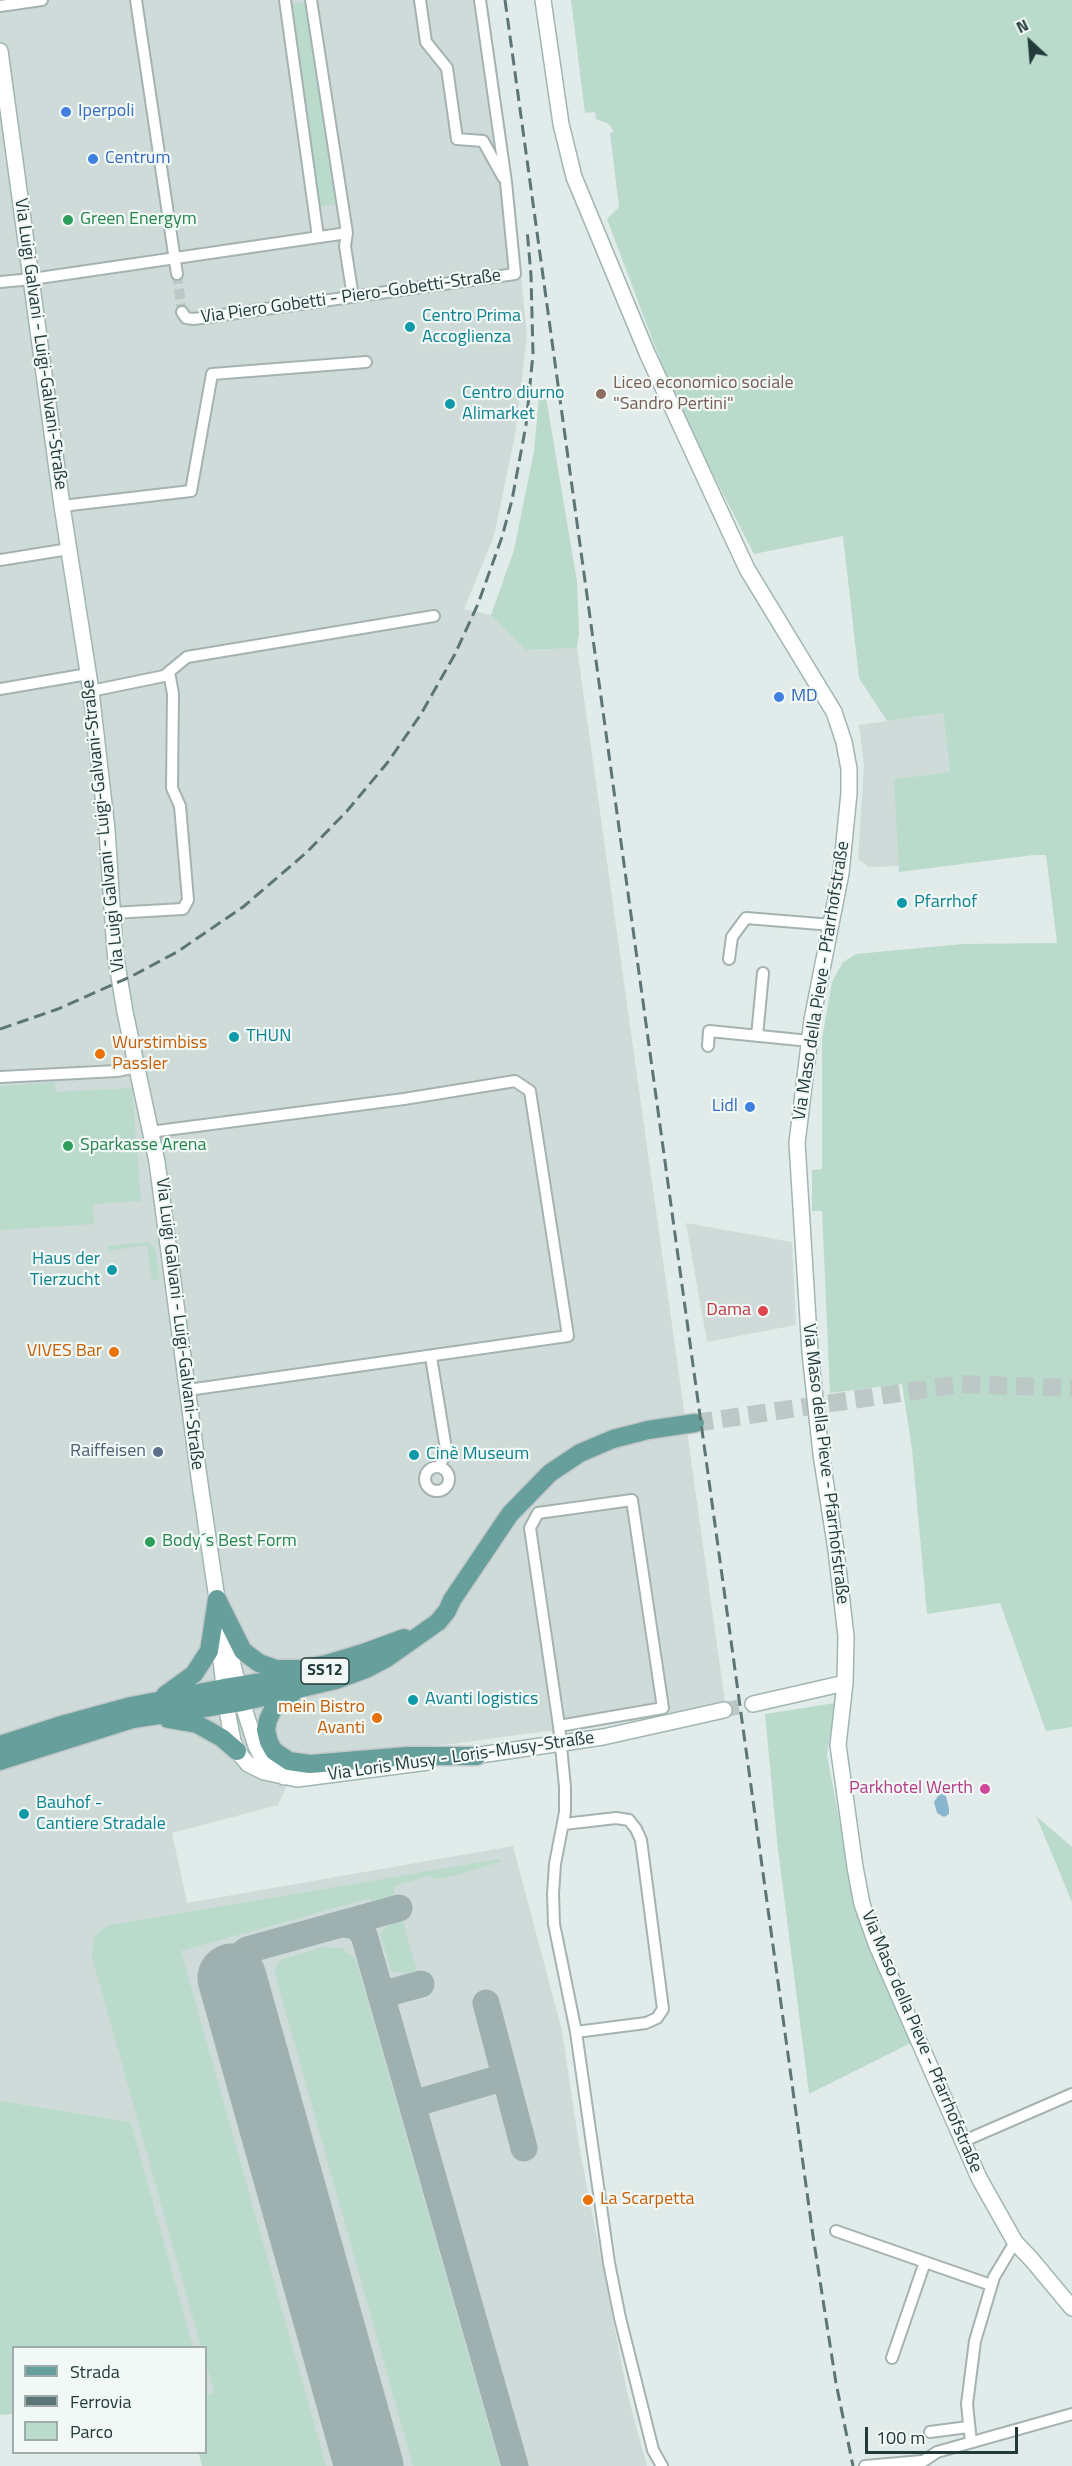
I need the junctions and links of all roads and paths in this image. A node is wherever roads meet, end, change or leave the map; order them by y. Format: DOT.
graph roads {
  1 [pos="42,0"];
  2 [pos="136,0"];
  3 [pos="285,0"];
  4 [pos="311,0"];
  5 [pos="420,0"];
  6 [pos="480,0"];
  7 [pos="543,0"];
  8 [pos="0,6"];
  9 [pos="0,51"];
  10 [pos="506,182"];
  11 [pos="346,233"];
  12 [pos="318,237"];
  13 [pos="173,257"];
  14 [pos="177,274"];
  15 [pos="32,279"];
  16 [pos="0,282"];
  17 [pos="353,297"];
  18 [pos="184,315"];
  19 [pos="366,362"];
  20 [pos="62,506"];
  21 [pos="69,549"];
  22 [pos="0,560"];
  23 [pos="434,616"];
  24 [pos="169,672"];
  25 [pos="88,674"];
  26 [pos="0,689"];
  27 [pos="91,691"];
  28 [pos="112,913"];
  29 [pos="832,925"];
  30 [pos="729,959"];
  31 [pos="763,973"];
  32 [pos="757,1036"];
  33 [pos="810,1041"];
  34 [pos="708,1046"];
  35 [pos="137,1067"];
  36 [pos="0,1077"];
  37 [pos="150,1132"];
  38 [pos="431,1357"];
  39 [pos="188,1390"];
  40 [pos="695,1423"];
  41 [pos="440,1467"];
  42 [pos="217,1599"];
  43 [pos="452,1600"];
  44 [pos="406,1638"];
  45 [pos="336,1680"];
  46 [pos="845,1683"];
  47 [pos="232,1694"];
  48 [pos="149,1702"];
  49 [pos="753,1704"];
  50 [pos="724,1710"];
  51 [pos="139,1718"];
  52 [pos="559,1726"];
  53 [pos="561,1743"];
  54 [pos="0,1745"];
  55 [pos="237,1751"];
  56 [pos="477,1756"];
  57 [pos="0,1761"];
  58 [pos="284,1777"];
  59 [pos="564,1824"];
  60 [pos="576,2032"];
  61 [pos="1072,2094"];
  62 [pos="964,2141"];
  63 [pos="836,2231"];
  64 [pos="1015,2242"];
  65 [pos="925,2262"];
  66 [pos="992,2285"];
  67 [pos="1072,2308"];
  68 [pos="892,2358"];
  69 [pos="1072,2414"];
  70 [pos="968,2427"];
  71 [pos="930,2432"];
  72 [pos="971,2442"];
  73 [pos="919,2463"];
  74 [pos="662,2466"];
  75 [pos="865,2466"];
  1 -- 8 [label="street"];
  2 -- 13 [label="street"];
  3 -- 12 [label="street"];
  4 -- 11 [label="street"];
  5 -- 10 [label="street"];
  6 -- 10 [label="street"];
  7 -- 29 [label="street, Via Maso della Pieve - Pfarrhofstraße"];
  9 -- 15 [label="street, Via Luigi Galvani - Luigi-Galvani-Straße"];
  10 -- 17 [label="street, Via Piero Gobetti - Piero-Gobetti-Straße"];
  11 -- 12 [label="street"];
  11 -- 17 [label="street"];
  12 -- 13 [label="street"];
  13 -- 14 [label="street"];
  13 -- 15 [label="street"];
  15 -- 16 [label="street"];
  15 -- 20 [label="street, Via Luigi Galvani - Luigi-Galvani-Straße"];
  17 -- 18 [label="street, Via Piero Gobetti - Piero-Gobetti-Straße"];
  19 -- 20 [label="street"];
  20 -- 21 [label="street, Via Luigi Galvani - Luigi-Galvani-Straße"];
  21 -- 22 [label="street"];
  21 -- 25 [label="street, Via Luigi Galvani - Luigi-Galvani-Straße"];
  23 -- 24 [label="street"];
  24 -- 27 [label="street"];
  24 -- 28 [label="street"];
  25 -- 26 [label="street"];
  25 -- 27 [label="street, Via Luigi Galvani - Luigi-Galvani-Straße"];
  27 -- 28 [label="street, Via Luigi Galvani - Luigi-Galvani-Straße"];
  28 -- 35 [label="street, Via Luigi Galvani - Luigi-Galvani-Straße"];
  29 -- 30 [label="street"];
  29 -- 33 [label="street, Via Maso della Pieve - Pfarrhofstraße"];
  31 -- 32 [label="street"];
  32 -- 33 [label="street"];
  32 -- 34 [label="street"];
  33 -- 46 [label="street, Via Maso della Pieve - Pfarrhofstraße"];
  35 -- 36 [label="street"];
  35 -- 37 [label="street, Via Luigi Galvani - Luigi-Galvani-Straße"];
  37 -- 38 [label="street"];
  37 -- 39 [label="street, Via Luigi Galvani - Luigi-Galvani-Straße"];
  38 -- 39 [label="street"];
  38 -- 41 [label="street"];
  39 -- 42 [label="street, Via Luigi Galvani - Luigi-Galvani-Straße"];
  40 -- 43 [label="main road, SS12"];
  42 -- 44 [label="main road"];
  42 -- 47 [label="street, Via Luigi Galvani - Luigi-Galvani-Straße"];
  42 -- 48 [label="main road"];
  43 -- 44 [label="main road, SS12"];
  43 -- 45 [label="main road, SS12"];
  44 -- 47 [label="main road, SS12"];
  45 -- 47 [label="main road"];
  45 -- 56 [label="main road"];
  46 -- 49 [label="street"];
  46 -- 62 [label="street, Via Maso della Pieve - Pfarrhofstraße"];
  47 -- 48 [label="main road"];
  47 -- 51 [label="main road"];
  47 -- 55 [label="street"];
  47 -- 58 [label="street"];
  48 -- 54 [label="main road"];
  50 -- 53 [label="street, Via Loris Musy - Loris-Musy-Straße"];
  51 -- 55 [label="main road"];
  51 -- 57 [label="main road"];
  52 -- 52 [label="street"];
  52 -- 53 [label="street"];
  53 -- 56 [label="street, Via Loris Musy - Loris-Musy-Straße"];
  53 -- 59 [label="street"];
  55 -- 58 [label="street, Via Loris Musy - Loris-Musy-Straße"];
  56 -- 58 [label="street, Via Loris Musy - Loris-Musy-Straße"];
  59 -- 60 [label="street"];
  59 -- 60 [label="street"];
  60 -- 74 [label="street"];
  61 -- 62 [label="street"];
  62 -- 64 [label="street, Via Maso della Pieve - Pfarrhofstraße"];
  63 -- 65 [label="street"];
  64 -- 66 [label="street"];
  64 -- 67 [label="street, Via Maso della Pieve - Pfarrhofstraße"];
  65 -- 66 [label="street"];
  65 -- 68 [label="street"];
  66 -- 70 [label="street"];
  69 -- 72 [label="street"];
  70 -- 71 [label="street"];
  70 -- 72 [label="street"];
  72 -- 73 [label="street"];
  73 -- 75 [label="street"];
}
